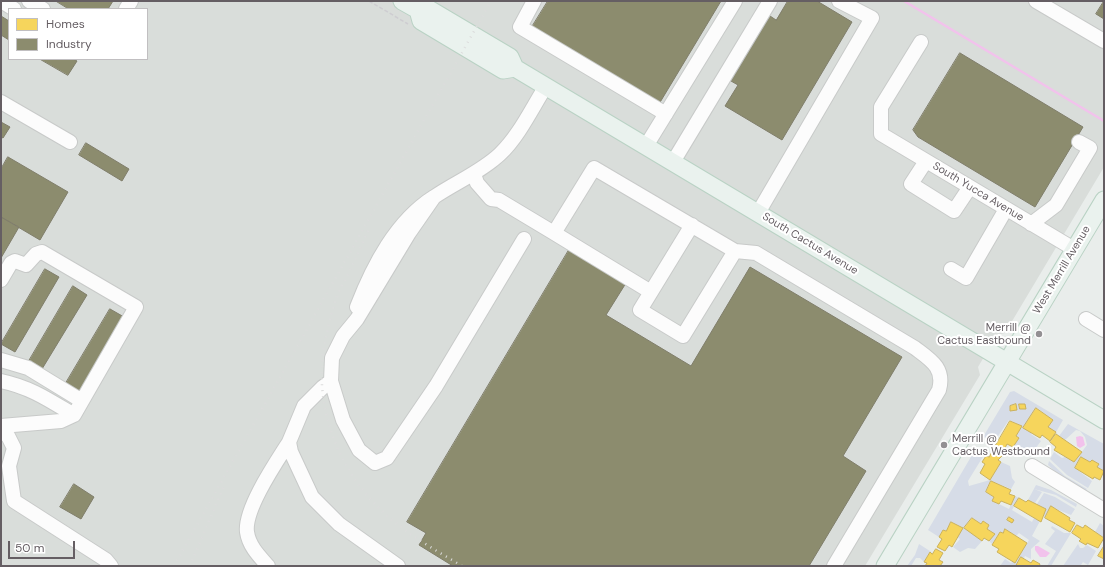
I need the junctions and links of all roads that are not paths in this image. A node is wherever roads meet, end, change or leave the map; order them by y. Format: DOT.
graph roads {
  1 [pos="1,1"];
  2 [pos="29,1"];
  3 [pos="402,1"];
  4 [pos="534,1"];
  5 [pos="734,1"];
  6 [pos="770,1"];
  7 [pos="839,1"];
  8 [pos="1036,1"];
  9 [pos="12,8"];
  10 [pos="41,8"];
  11 [pos="1104,41"];
  12 [pos="921,42"];
  13 [pos="546,86"];
  14 [pos="1,102"];
  15 [pos="666,114"];
  16 [pos="70,142"];
  17 [pos="1079,142"];
  18 [pos="646,146"];
  19 [pos="926,161"];
  20 [pos="673,162"];
  21 [pos="474,174"];
  22 [pos="970,187"];
  23 [pos="1104,201"];
  24 [pos="1006,209"];
  25 [pos="758,213"];
  26 [pos="1031,224"];
  27 [pos="692,225"];
  28 [pos="554,233"];
  29 [pos="524,239"];
  30 [pos="1074,249"];
  31 [pos="735,251"];
  32 [pos="950,269"];
  33 [pos="1,280"];
  34 [pos="651,292"];
  35 [pos="1086,319"];
  36 [pos="1104,330"];
  37 [pos="1,360"];
  38 [pos="1007,362"];
  39 [pos="1,381"];
  40 [pos="331,381"];
  41 [pos="82,400"];
  42 [pos="74,415"];
  43 [pos="1104,420"];
  44 [pos="1,426"];
  45 [pos="1,432"];
  46 [pos="289,442"];
  47 [pos="1032,466"];
  48 [pos="1104,510"];
  49 [pos="111,566"];
  50 [pos="268,566"];
  51 [pos="398,566"];
  52 [pos="834,566"];
  53 [pos="884,566"];
  1 -- 9 [label="street"];
  2 -- 10 [label="street"];
  3 -- 13 [label="main road, South Cactus Avenue"];
  4 -- 15 [label="street"];
  5 -- 15 [label="street"];
  6 -- 20 [label="street"];
  7 -- 25 [label="street"];
  8 -- 11 [label="street"];
  12 -- 19 [label="street, South Yucca Avenue"];
  13 -- 18 [label="main road, South Cactus Avenue"];
  13 -- 21 [label="street"];
  14 -- 16 [label="street"];
  15 -- 18 [label="street"];
  17 -- 26 [label="street"];
  18 -- 20 [label="main road, South Cactus Avenue"];
  19 -- 22 [label="street, South Yucca Avenue"];
  19 -- 22 [label="street"];
  20 -- 25 [label="main road, South Cactus Avenue"];
  21 -- 28 [label="street"];
  21 -- 40 [label="street"];
  22 -- 24 [label="street, South Yucca Avenue"];
  23 -- 30 [label="main road, West Merrill Avenue"];
  24 -- 26 [label="street, South Yucca Avenue"];
  24 -- 32 [label="street"];
  25 -- 38 [label="main road, South Cactus Avenue"];
  26 -- 30 [label="street, South Yucca Avenue"];
  27 -- 28 [label="street"];
  27 -- 31 [label="street"];
  27 -- 34 [label="street"];
  28 -- 34 [label="street"];
  29 -- 40 [label="street"];
  30 -- 38 [label="main road, West Merrill Avenue"];
  31 -- 34 [label="street"];
  31 -- 52 [label="street"];
  33 -- 41 [label="street"];
  35 -- 36 [label="street"];
  37 -- 41 [label="street"];
  38 -- 43 [label="main road, South Cactus Avenue"];
  38 -- 53 [label="main road, West Merrill Avenue"];
  39 -- 42 [label="street"];
  40 -- 46 [label="street"];
  41 -- 42 [label="street"];
  42 -- 44 [label="street"];
  45 -- 49 [label="street"];
  46 -- 50 [label="street"];
  46 -- 51 [label="street"];
  47 -- 48 [label="street"];
}
